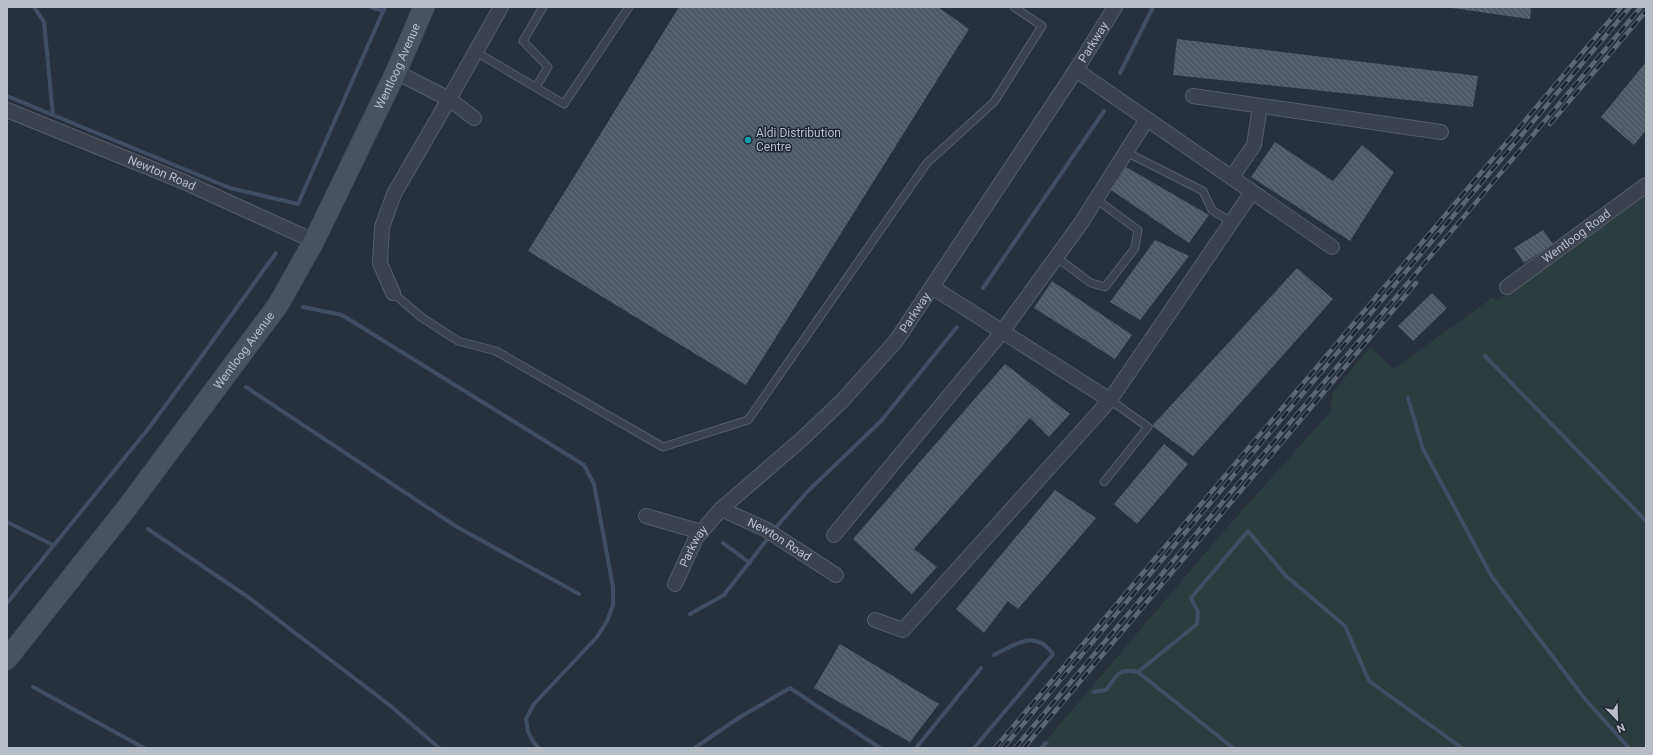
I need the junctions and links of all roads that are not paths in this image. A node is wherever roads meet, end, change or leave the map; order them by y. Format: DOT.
graph roads {
  1 [pos="424,7"];
  2 [pos="501,7"];
  3 [pos="543,7"];
  4 [pos="629,7"];
  5 [pos="1014,7"];
  6 [pos="1115,7"];
  7 [pos="476,52"];
  8 [pos="1076,70"];
  9 [pos="396,72"];
  10 [pos="536,87"];
  11 [pos="1193,96"];
  12 [pos="449,99"];
  13 [pos="1260,106"];
  14 [pos="7,110"];
  15 [pos="474,118"];
  16 [pos="1147,119"];
  17 [pos="1441,132"];
  18 [pos="1126,152"];
  19 [pos="1232,178"];
  20 [pos="1646,185"];
  21 [pos="1252,192"];
  22 [pos="1096,200"];
  23 [pos="1231,222"];
  24 [pos="314,242"];
  25 [pos="1332,247"];
  26 [pos="1056,257"];
  27 [pos="932,287"];
  28 [pos="1507,287"];
  29 [pos="393,293"];
  30 [pos="1002,332"];
  31 [pos="1110,400"];
  32 [pos="1104,482"];
  33 [pos="721,509"];
  34 [pos="646,516"];
  35 [pos="701,532"];
  36 [pos="834,534"];
  37 [pos="836,575"];
  38 [pos="675,584"];
  39 [pos="875,620"];
  40 [pos="7,658"];
  1 -- 9 [label="main road, Wentloog Avenue"];
  2 -- 7 [label="street"];
  3 -- 10 [label="lane"];
  4 -- 10 [label="lane"];
  5 -- 29 [label="lane"];
  6 -- 8 [label="street, Parkway"];
  7 -- 10 [label="lane"];
  7 -- 12 [label="street"];
  8 -- 16 [label="street"];
  8 -- 27 [label="street, Parkway"];
  9 -- 12 [label="street"];
  9 -- 24 [label="main road, Wentloog Avenue"];
  11 -- 13 [label="street"];
  12 -- 15 [label="street"];
  12 -- 29 [label="street"];
  13 -- 17 [label="street"];
  13 -- 19 [label="street"];
  14 -- 24 [label="street, Newton Road"];
  16 -- 18 [label="street"];
  16 -- 19 [label="street"];
  18 -- 22 [label="street"];
  18 -- 23 [label="lane"];
  19 -- 21 [label="street"];
  20 -- 28 [label="street, Wentloog Road"];
  21 -- 23 [label="street"];
  21 -- 25 [label="street"];
  22 -- 26 [label="street"];
  22 -- 26 [label="lane"];
  23 -- 31 [label="street"];
  24 -- 40 [label="main road, Wentloog Avenue"];
  26 -- 30 [label="street"];
  27 -- 30 [label="street"];
  27 -- 33 [label="street, Parkway"];
  30 -- 31 [label="street"];
  30 -- 36 [label="street"];
  31 -- 32 [label="lane"];
  31 -- 39 [label="street"];
  33 -- 35 [label="street, Parkway"];
  33 -- 37 [label="street, Newton Road"];
  34 -- 35 [label="street"];
  35 -- 38 [label="street, Parkway"];
}
